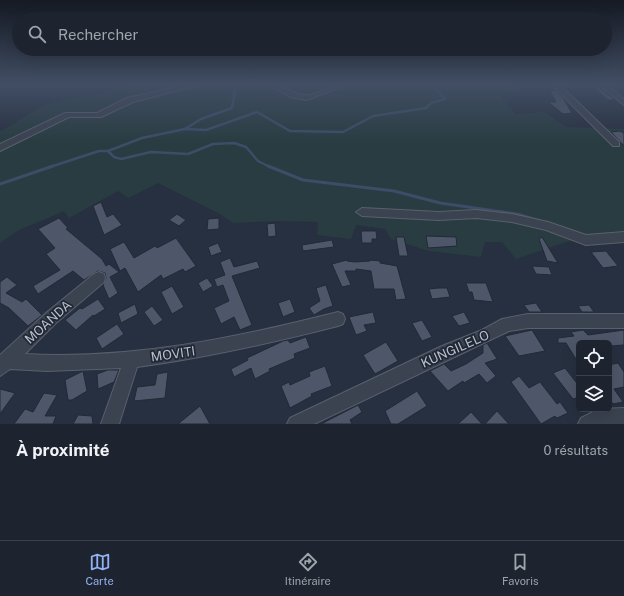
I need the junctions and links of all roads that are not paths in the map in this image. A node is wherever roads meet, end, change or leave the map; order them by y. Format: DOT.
graph roads {
  1 [pos="122,104"];
  2 [pos="574,104"];
  3 [pos="616,144"];
  4 [pos="0,148"];
  5 [pos="362,212"];
  6 [pos="624,237"];
  7 [pos="99,278"];
  8 [pos="338,319"];
  9 [pos="624,321"];
  10 [pos="131,360"];
  11 [pos="3,364"];
  12 [pos="624,416"];
  13 [pos="110,424"];
  14 [pos="296,424"];
  15 [pos="587,424"];
  1 -- 4 [label="street"];
  2 -- 3 [label="street"];
  5 -- 6 [label="street"];
  7 -- 11 [label="street, MOANDA"];
  8 -- 10 [label="street, MOVITI"];
  9 -- 14 [label="street, KUNGILELO"];
  10 -- 11 [label="street, MOVITI"];
  10 -- 13 [label="street"];
  12 -- 15 [label="street"];
}
